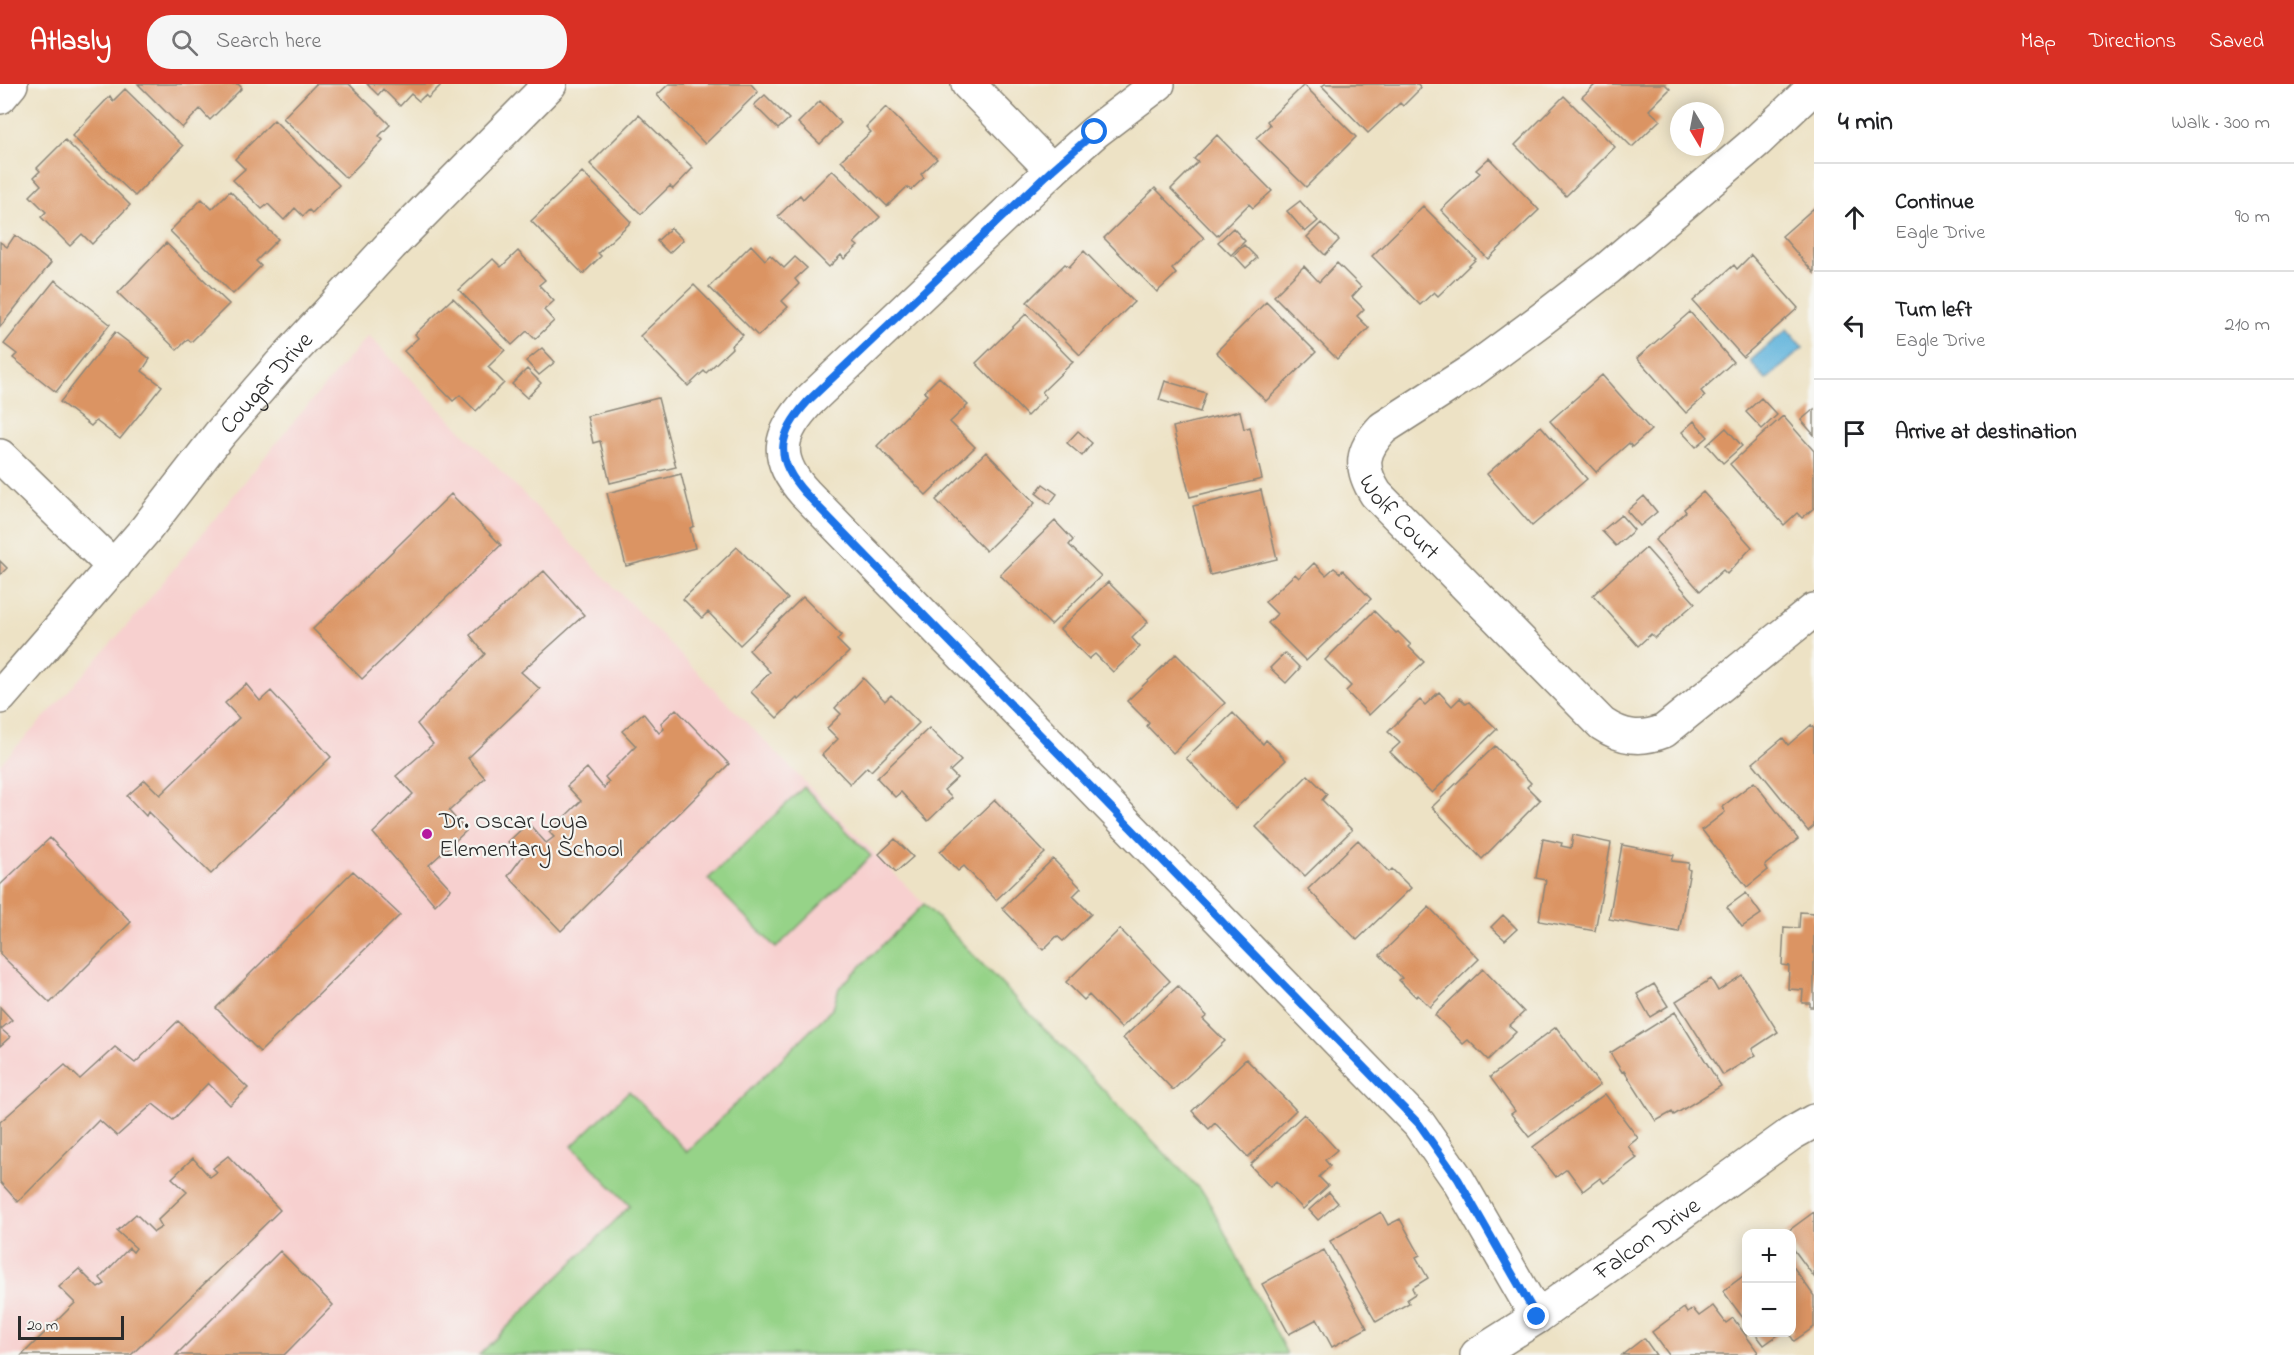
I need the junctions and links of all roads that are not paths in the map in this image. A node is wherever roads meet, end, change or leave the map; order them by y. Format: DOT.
graph roads {
  1 [pos="11,84"];
  2 [pos="550,84"];
  3 [pos="968,84"];
  4 [pos="1158,84"];
  5 [pos="1814,87"];
  6 [pos="0,97"];
  7 [pos="1052,170"];
  8 [pos="0,456"];
  9 [pos="114,567"];
  10 [pos="1814,610"];
  11 [pos="0,697"];
  12 [pos="1814,1121"];
  13 [pos="1537,1317"];
  14 [pos="1477,1355"];
  1 -- 6 [label="street"];
  2 -- 9 [label="street, Cougar Drive"];
  3 -- 7 [label="street"];
  4 -- 7 [label="street"];
  5 -- 10 [label="street, Wolf Court"];
  7 -- 13 [label="street"];
  8 -- 9 [label="street"];
  9 -- 11 [label="street, Cougar Drive"];
  12 -- 13 [label="street, Falcon Drive"];
  13 -- 14 [label="street, Falcon Drive"];
}
